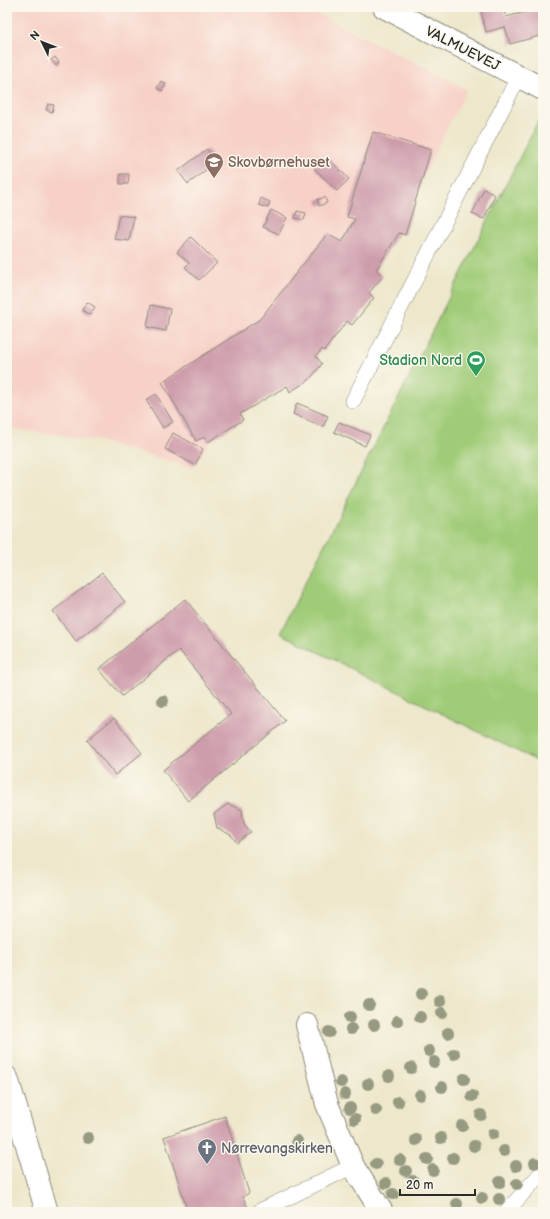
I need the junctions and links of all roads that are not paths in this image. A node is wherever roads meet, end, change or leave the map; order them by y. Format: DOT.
graph roads {
  1 [pos="384,7"];
  2 [pos="519,76"];
  3 [pos="543,88"];
  4 [pos="353,401"];
  5 [pos="307,1025"];
  6 [pos="7,1078"];
  7 [pos="353,1166"];
  8 [pos="543,1171"];
  9 [pos="260,1211"];
  10 [pos="47,1212"];
  11 [pos="382,1212"];
  12 [pos="506,1212"];
  1 -- 2 [label="street, VALMUEVEJ"];
  2 -- 3 [label="street, VALMUEVEJ"];
  2 -- 4 [label="lane"];
  5 -- 7 [label="street"];
  6 -- 10 [label="street"];
  7 -- 9 [label="lane"];
  7 -- 11 [label="street"];
  8 -- 12 [label="lane"];
}
